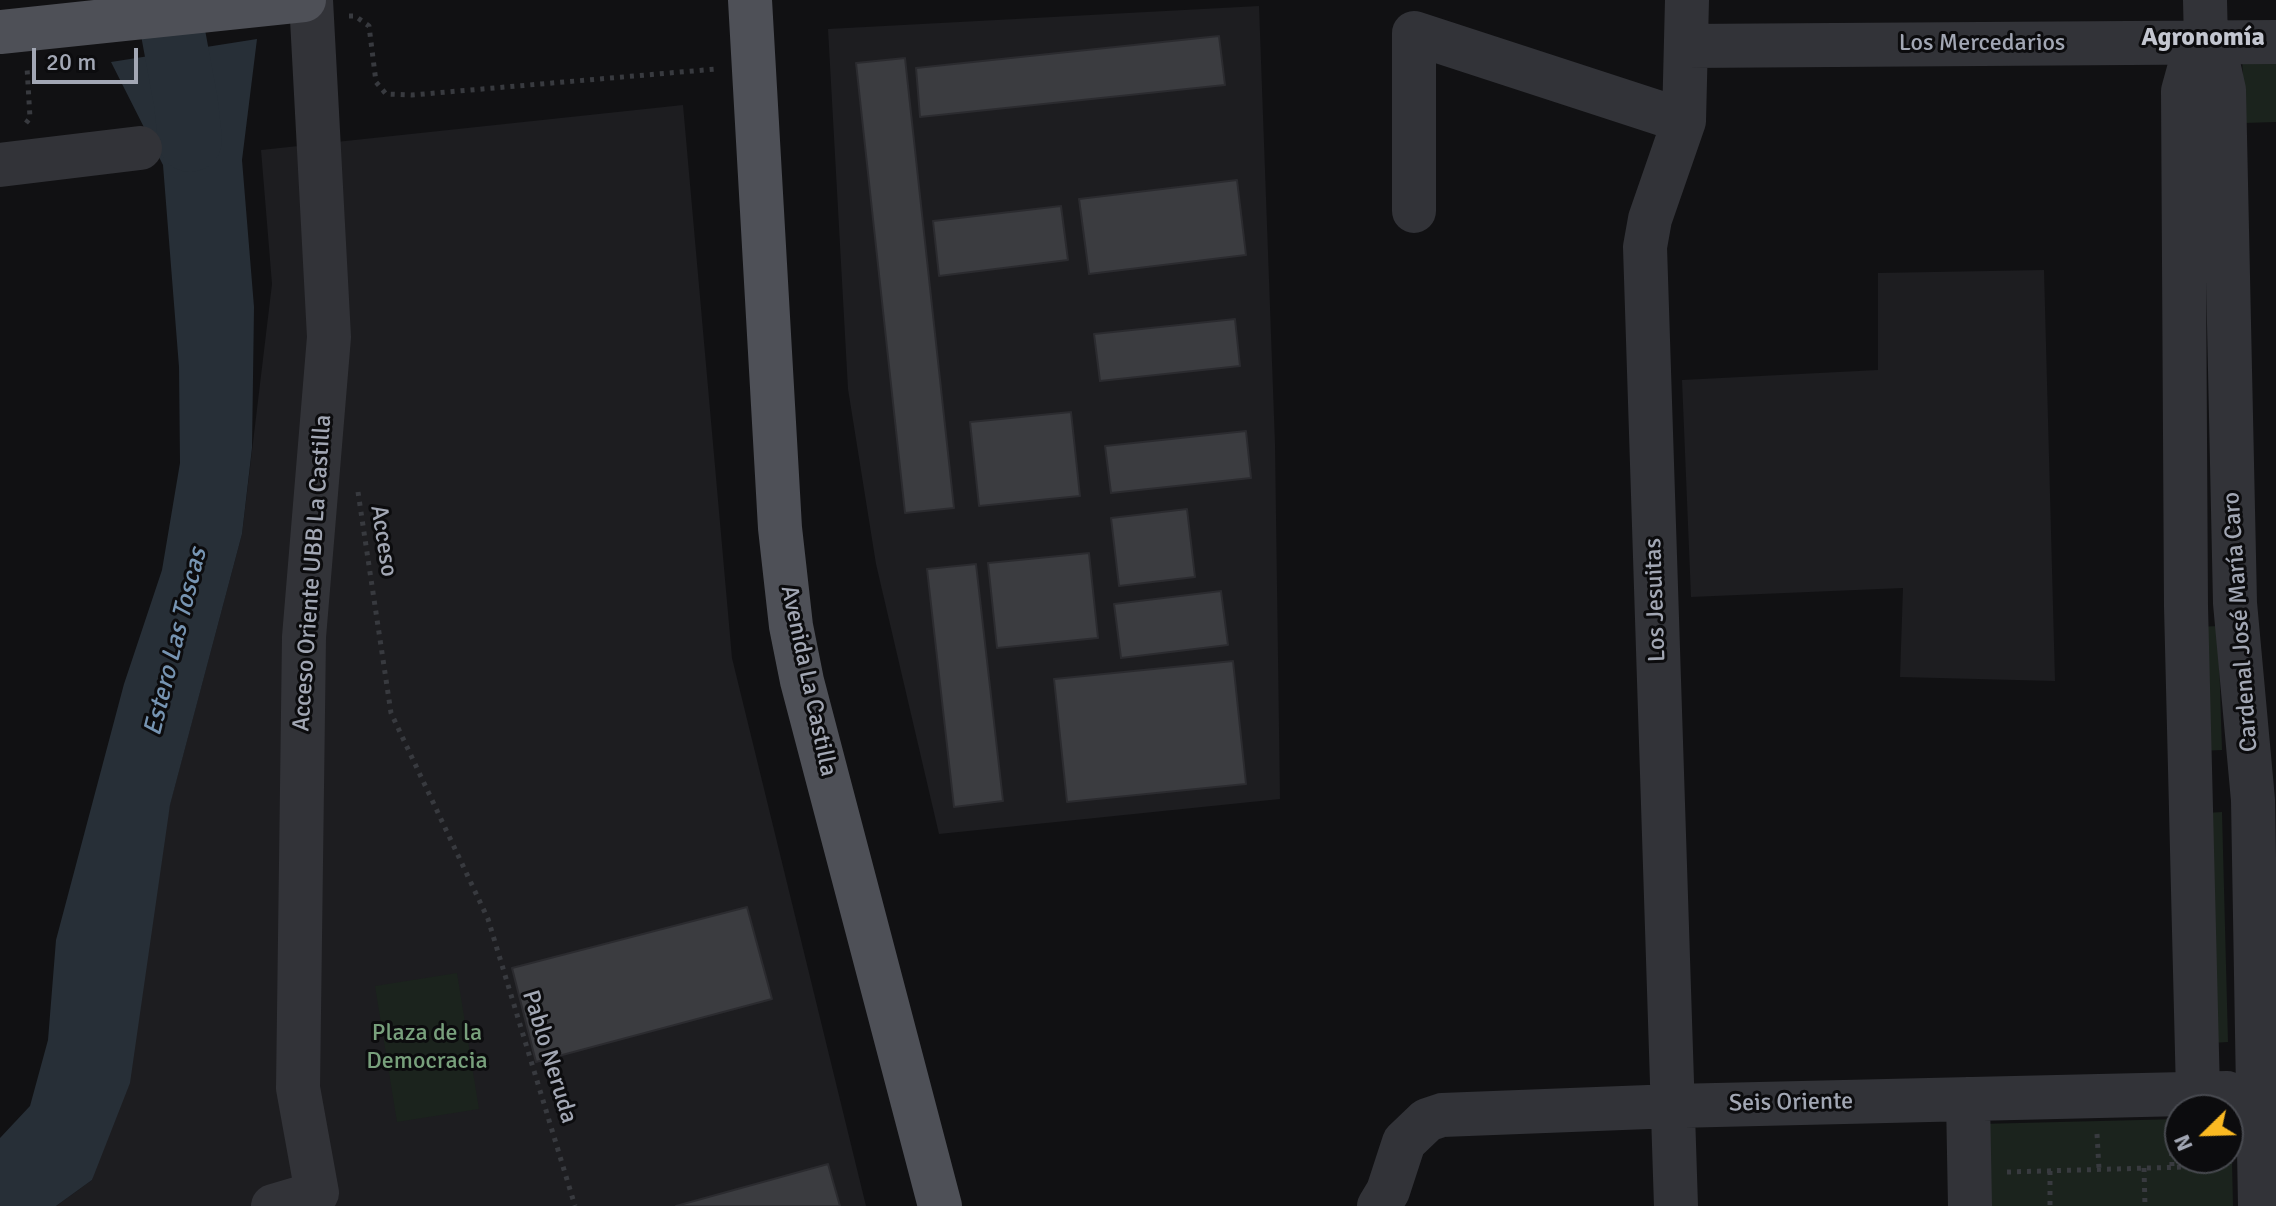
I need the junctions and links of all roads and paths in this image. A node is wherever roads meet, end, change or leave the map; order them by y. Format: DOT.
graph roads {
  1 [pos="750,0"];
  2 [pos="1687,0"];
  3 [pos="301,6"];
  4 [pos="2205,21"];
  5 [pos="2276,42"];
  6 [pos="1687,46"];
  7 [pos="15,47"];
  8 [pos="753,65"];
  9 [pos="1684,121"];
  10 [pos="22,126"];
  11 [pos="140,148"];
  12 [pos="0,165"];
  13 [pos="1414,211"];
  14 [pos="356,478"];
  15 [pos="2235,603"];
  16 [pos="2186,606"];
  17 [pos="2264,800"];
  18 [pos="2189,801"];
  19 [pos="488,919"];
  20 [pos="2258,1092"];
  21 [pos="2198,1093"];
  22 [pos="1968,1099"];
  23 [pos="1674,1106"];
  24 [pos="2144,1168"];
  25 [pos="2050,1171"];
  26 [pos="2260,1185"];
  27 [pos="1970,1190"];
  28 [pos="1395,1194"];
  29 [pos="273,1206"];
  30 [pos="575,1206"];
  31 [pos="940,1206"];
  32 [pos="1676,1206"];
  33 [pos="2050,1206"];
  34 [pos="2145,1206"];
  1 -- 8 [label="main road, Avenida La Castilla"];
  2 -- 6 [label="street, Los Jesuitas"];
  3 -- 7 [label="main road"];
  3 -- 8 [label="path"];
  3 -- 29 [label="street, Acceso Oriente UBB La Castilla"];
  4 -- 5 [label="street, Los Mercedarios"];
  4 -- 6 [label="street, Los Mercedarios"];
  4 -- 15 [label="street, Cardenal José María Caro"];
  4 -- 16 [label="street, Cardenal José María Caro"];
  6 -- 9 [label="street, Los Jesuitas"];
  7 -- 10 [label="path"];
  8 -- 31 [label="main road, Avenida La Castilla"];
  9 -- 13 [label="street"];
  9 -- 23 [label="street, Los Jesuitas"];
  11 -- 12 [label="street"];
  14 -- 19 [label="path, Acceso"];
  15 -- 16 [label="street"];
  15 -- 17 [label="street, Cardenal José María Caro"];
  16 -- 18 [label="street, Cardenal José María Caro"];
  17 -- 18 [label="street"];
  17 -- 20 [label="street, Cardenal José María Caro"];
  18 -- 21 [label="street, Cardenal José María Caro"];
  19 -- 30 [label="path, Pablo Neruda"];
  20 -- 21 [label="street, Seis Oriente"];
  20 -- 26 [label="street, Cardenal José María Caro"];
  21 -- 22 [label="street, Seis Oriente"];
  22 -- 23 [label="street, Seis Oriente"];
  22 -- 27 [label="street"];
  23 -- 28 [label="street, Seis Oriente"];
  23 -- 32 [label="street, Los Jesuitas"];
  24 -- 25 [label="path"];
  24 -- 26 [label="path"];
  24 -- 34 [label="path"];
  25 -- 27 [label="path"];
  25 -- 33 [label="path"];
}
